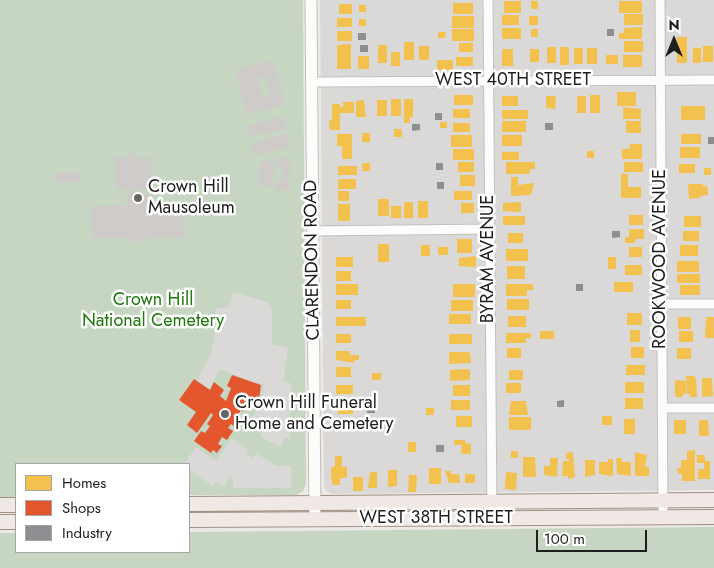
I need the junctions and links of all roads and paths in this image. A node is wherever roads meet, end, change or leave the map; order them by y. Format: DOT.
graph roads {
  1 [pos="311,0"];
  2 [pos="488,0"];
  3 [pos="660,0"];
  4 [pos="660,80"];
  5 [pos="714,80"];
  6 [pos="488,81"];
  7 [pos="311,82"];
  8 [pos="489,229"];
  9 [pos="312,231"];
  10 [pos="661,304"];
  11 [pos="714,304"];
  12 [pos="662,408"];
  13 [pos="714,408"];
  14 [pos="663,500"];
  15 [pos="714,500"];
  16 [pos="492,502"];
  17 [pos="315,503"];
  18 [pos="190,504"];
  19 [pos="15,505"];
  20 [pos="0,506"];
  21 [pos="663,517"];
  22 [pos="714,517"];
  23 [pos="492,518"];
  24 [pos="190,520"];
  25 [pos="315,520"];
  26 [pos="0,522"];
  27 [pos="15,522"];
  1 -- 7 [label="street, CLARENDON ROAD"];
  2 -- 6 [label="street, BYRAM AVENUE"];
  3 -- 4 [label="street, ROOKWOOD AVENUE"];
  4 -- 5 [label="street, WEST 40TH STREET"];
  4 -- 6 [label="street, WEST 40TH STREET"];
  4 -- 10 [label="street, ROOKWOOD AVENUE"];
  6 -- 7 [label="street, WEST 40TH STREET"];
  6 -- 8 [label="street, BYRAM AVENUE"];
  7 -- 9 [label="street, CLARENDON ROAD"];
  8 -- 9 [label="street"];
  8 -- 16 [label="street, BYRAM AVENUE"];
  9 -- 17 [label="street, CLARENDON ROAD"];
  10 -- 11 [label="street"];
  10 -- 12 [label="street, ROOKWOOD AVENUE"];
  12 -- 13 [label="street"];
  12 -- 14 [label="street, ROOKWOOD AVENUE"];
  14 -- 15 [label="main road, WEST 38TH STREET"];
  14 -- 16 [label="main road, WEST 38TH STREET"];
  14 -- 21 [label="street, ROOKWOOD AVENUE"];
  16 -- 17 [label="main road, WEST 38TH STREET"];
  16 -- 23 [label="street, BYRAM AVENUE"];
  17 -- 18 [label="main road, WEST 38TH STREET"];
  17 -- 25 [label="street, CLARENDON ROAD"];
  19 -- 20 [label="main road"];
  21 -- 22 [label="main road, WEST 38TH STREET"];
  21 -- 23 [label="main road, WEST 38TH STREET"];
  23 -- 25 [label="main road, WEST 38TH STREET"];
  24 -- 25 [label="main road, WEST 38TH STREET"];
  26 -- 27 [label="main road"];
}
